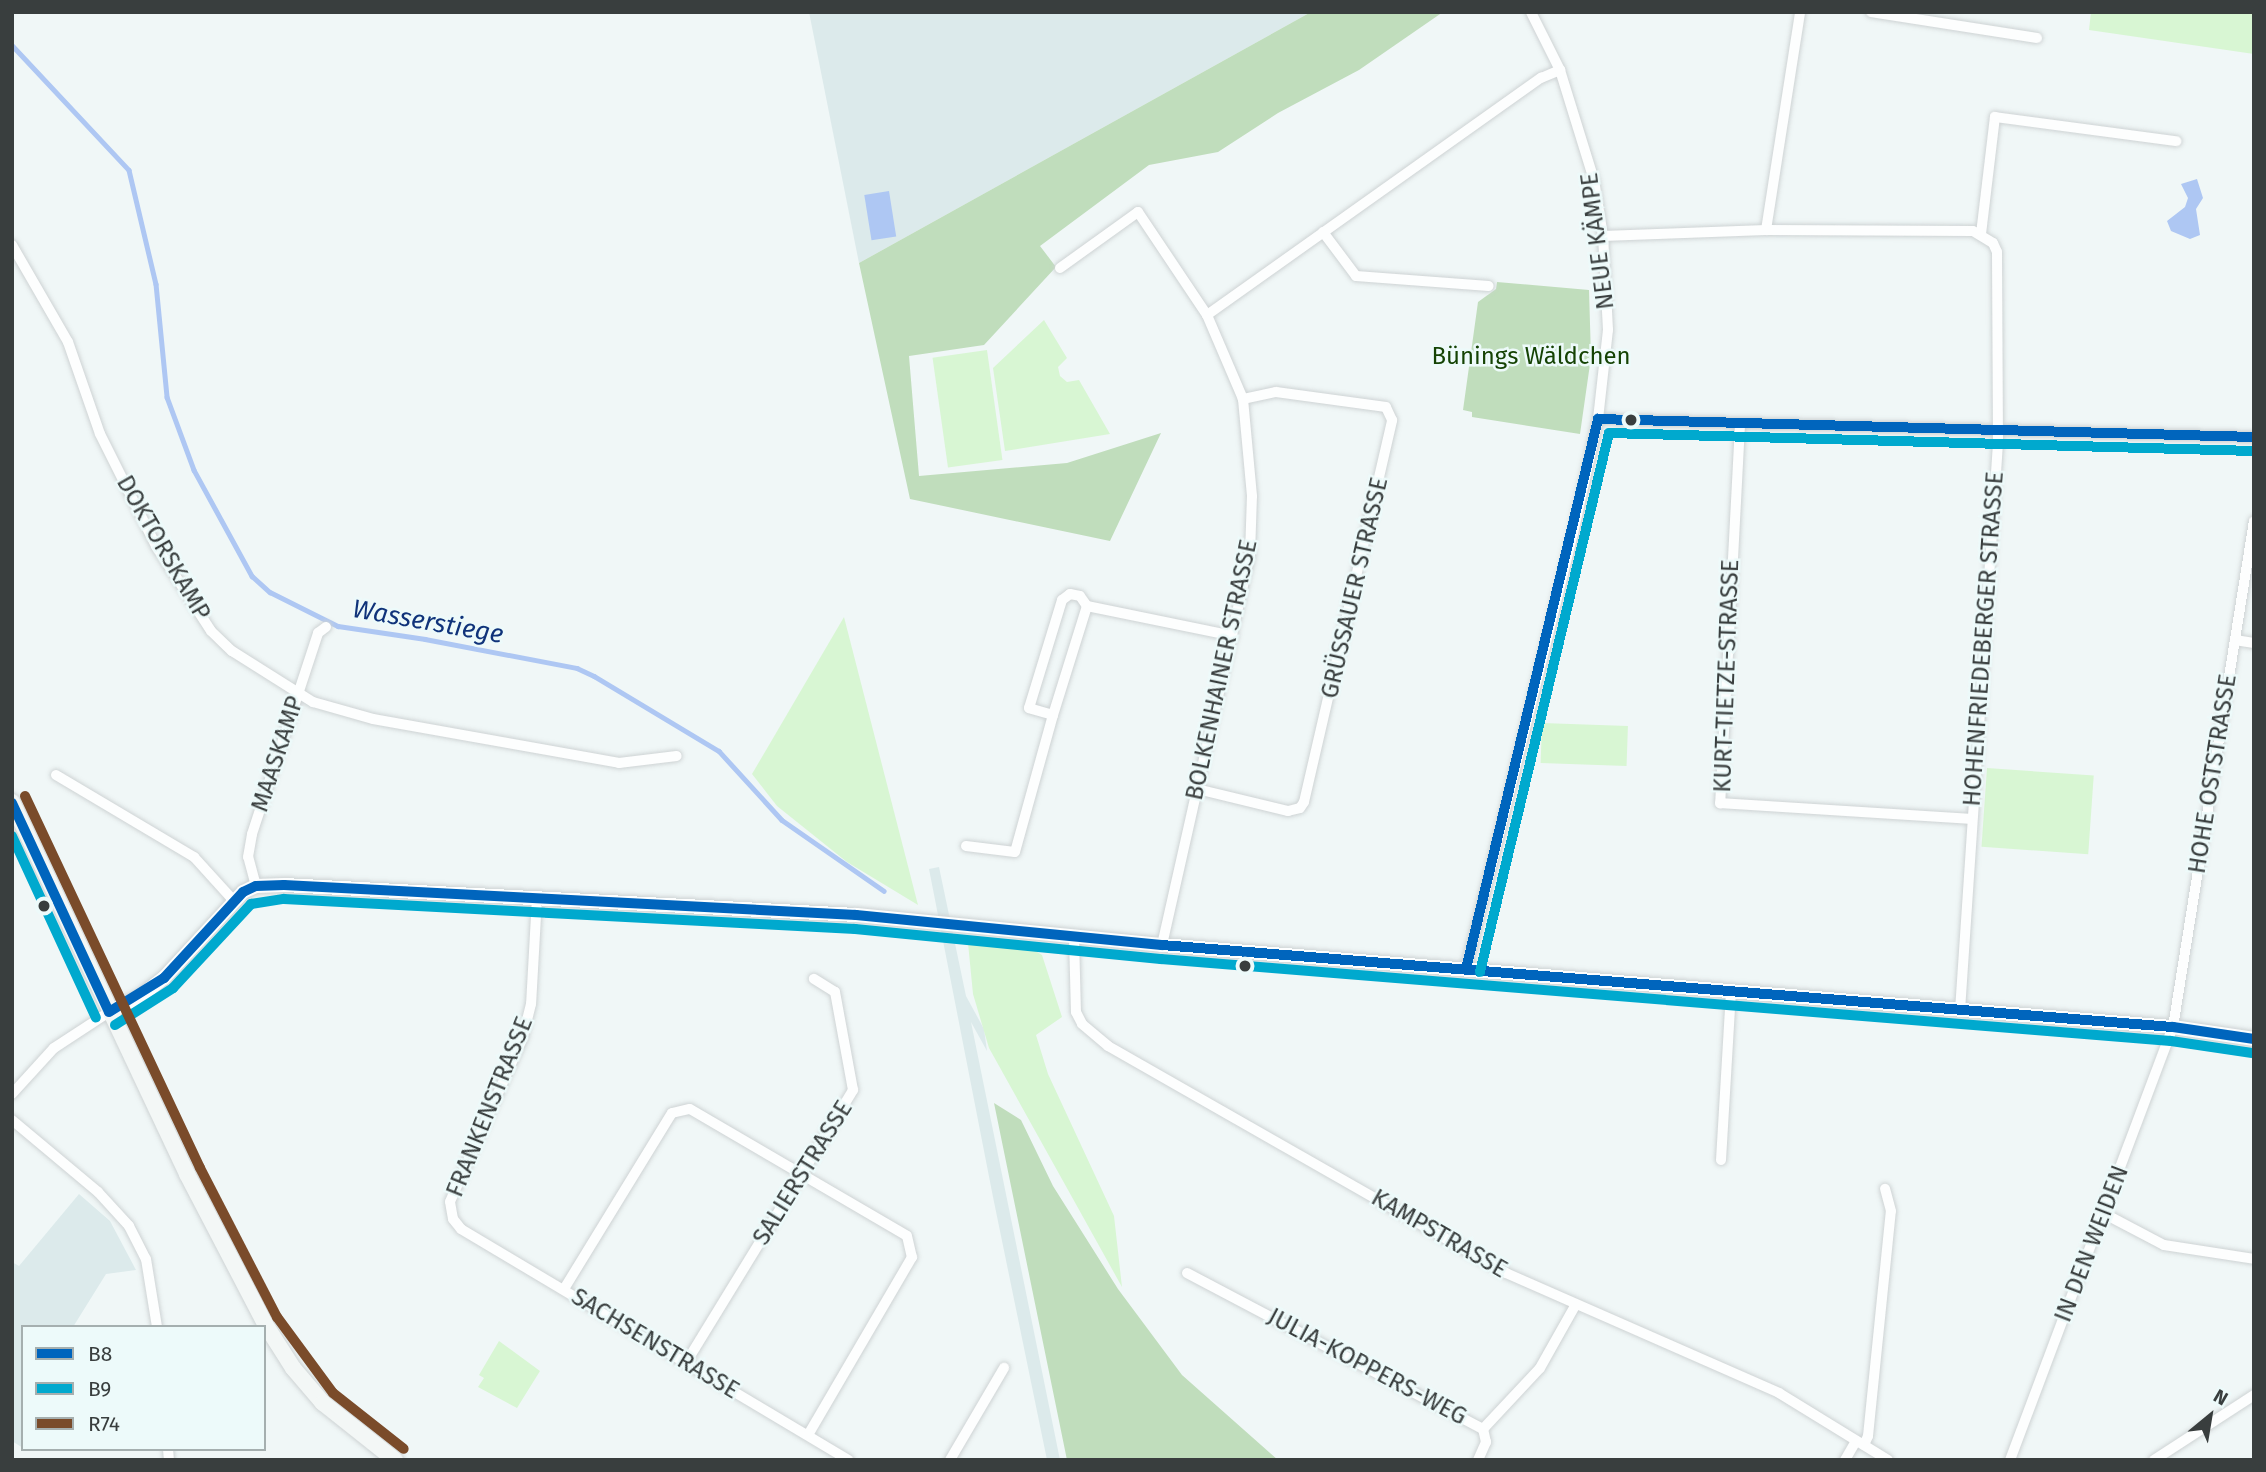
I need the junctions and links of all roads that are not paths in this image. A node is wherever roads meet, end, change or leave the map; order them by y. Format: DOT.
graph roads {
  1 [pos="1531,12"];
  2 [pos="1800,12"];
  3 [pos="1871,12"];
  4 [pos="2037,38"];
  5 [pos="1560,70"];
  6 [pos="2176,141"];
  7 [pos="1766,230"];
  8 [pos="1323,232"];
  9 [pos="1981,234"];
  10 [pos="1603,236"];
  11 [pos="12,246"];
  12 [pos="1060,268"];
  13 [pos="1489,286"];
  14 [pos="1207,315"];
  15 [pos="1243,399"];
  16 [pos="1598,419"];
  17 [pos="1740,425"];
  18 [pos="1997,429"];
  19 [pos="2254,437"];
  20 [pos="2254,522"];
  21 [pos="1087,606"];
  22 [pos="326,627"];
  23 [pos="1233,636"];
  24 [pos="2235,640"];
  25 [pos="2254,643"];
  26 [pos="298,694"];
  27 [pos="1053,715"];
  28 [pos="677,756"];
  29 [pos="56,775"];
  30 [pos="1198,789"];
  31 [pos="12,802"];
  32 [pos="1971,819"];
  33 [pos="966,846"];
  34 [pos="256,886"];
  35 [pos="537,898"];
  36 [pos="233,900"];
  37 [pos="1074,937"];
  38 [pos="1162,945"];
  39 [pos="1466,969"];
  40 [pos="814,979"];
  41 [pos="1731,991"];
  42 [pos="1961,1010"];
  43 [pos="108,1012"];
  44 [pos="2173,1027"];
  45 [pos="2254,1039"];
  46 [pos="12,1094"];
  47 [pos="12,1119"];
  48 [pos="1721,1160"];
  49 [pos="801,1175"];
  50 [pos="1885,1189"];
  51 [pos="2103,1213"];
  52 [pos="461,1229"];
  53 [pos="2254,1259"];
  54 [pos="1187,1273"];
  55 [pos="564,1289"];
  56 [pos="1575,1306"];
  57 [pos="157,1325"];
  58 [pos="687,1361"];
  59 [pos="1004,1368"];
  60 [pos="2254,1395"];
  61 [pos="1483,1429"];
  62 [pos="808,1436"];
  63 [pos="1860,1443"];
  64 [pos="396,1460"];
  65 [pos="848,1460"];
  66 [pos="950,1460"];
  67 [pos="1478,1460"];
  68 [pos="1845,1460"];
  69 [pos="1888,1460"];
  70 [pos="2010,1460"];
  71 [pos="2154,1460"];
  1 -- 5 [label="street, NEUE KÄMPE"];
  2 -- 7 [label="street"];
  3 -- 4 [label="street"];
  5 -- 8 [label="street"];
  5 -- 10 [label="street, NEUE KÄMPE"];
  6 -- 9 [label="street"];
  7 -- 9 [label="street"];
  7 -- 10 [label="street"];
  8 -- 13 [label="street"];
  8 -- 14 [label="street"];
  9 -- 18 [label="street, HOHENFRIEDEBERGER STRASSE"];
  10 -- 16 [label="street, NEUE KÄMPE"];
  11 -- 26 [label="street, DOKTORSKAMP"];
  12 -- 14 [label="street, BOLKENHAINER STRASSE"];
  14 -- 15 [label="street, BOLKENHAINER STRASSE"];
  15 -- 23 [label="street, BOLKENHAINER STRASSE"];
  15 -- 30 [label="street, GRÜSSAUER STRASSE"];
  16 -- 17 [label="street"];
  16 -- 39 [label="street, NEUE KÄMPE"];
  17 -- 18 [label="street"];
  17 -- 32 [label="street, KURT-TIETZE-STRASSE"];
  18 -- 19 [label="street"];
  18 -- 32 [label="street, HOHENFRIEDEBERGER STRASSE"];
  20 -- 24 [label="street, HOHE OSTSTRASSE"];
  21 -- 23 [label="street"];
  21 -- 27 [label="street"];
  21 -- 27 [label="street"];
  22 -- 26 [label="street, MAASKAMP"];
  23 -- 30 [label="street, BOLKENHAINER STRASSE"];
  24 -- 25 [label="street"];
  24 -- 44 [label="street, HOHE OSTSTRASSE"];
  26 -- 28 [label="street, DOKTORSKAMP"];
  26 -- 34 [label="street, MAASKAMP"];
  27 -- 33 [label="street"];
  29 -- 36 [label="street"];
  30 -- 38 [label="street, BOLKENHAINER STRASSE"];
  31 -- 43 [label="main road"];
  32 -- 42 [label="street, HOHENFRIEDEBERGER STRASSE"];
  34 -- 35 [label="street"];
  34 -- 36 [label="street"];
  35 -- 37 [label="street"];
  35 -- 52 [label="street, FRANKENSTRASSE"];
  36 -- 43 [label="street"];
  37 -- 38 [label="street"];
  37 -- 56 [label="street, KAMPSTRASSE"];
  38 -- 39 [label="street"];
  39 -- 41 [label="street"];
  40 -- 49 [label="street, SALIERSTRASSE"];
  41 -- 42 [label="street"];
  41 -- 48 [label="street"];
  42 -- 44 [label="street"];
  43 -- 46 [label="street"];
  43 -- 64 [label="main road"];
  44 -- 45 [label="street"];
  44 -- 51 [label="street, IN DEN WEIDEN"];
  47 -- 57 [label="street"];
  49 -- 55 [label="street"];
  49 -- 58 [label="street, SALIERSTRASSE"];
  49 -- 62 [label="street"];
  50 -- 63 [label="street"];
  51 -- 53 [label="street"];
  51 -- 70 [label="street, IN DEN WEIDEN"];
  52 -- 55 [label="street, SACHSENSTRASSE"];
  54 -- 61 [label="street, JULIA-KOPPERS-WEG"];
  55 -- 58 [label="street, SACHSENSTRASSE"];
  56 -- 61 [label="street, JULIA-KOPPERS-WEG"];
  56 -- 63 [label="street, KAMPSTRASSE"];
  58 -- 62 [label="street, SACHSENSTRASSE"];
  59 -- 66 [label="street"];
  60 -- 71 [label="street"];
  61 -- 67 [label="street"];
  62 -- 65 [label="street, SACHSENSTRASSE"];
  63 -- 68 [label="street"];
  63 -- 69 [label="street, KAMPSTRASSE"];
}
